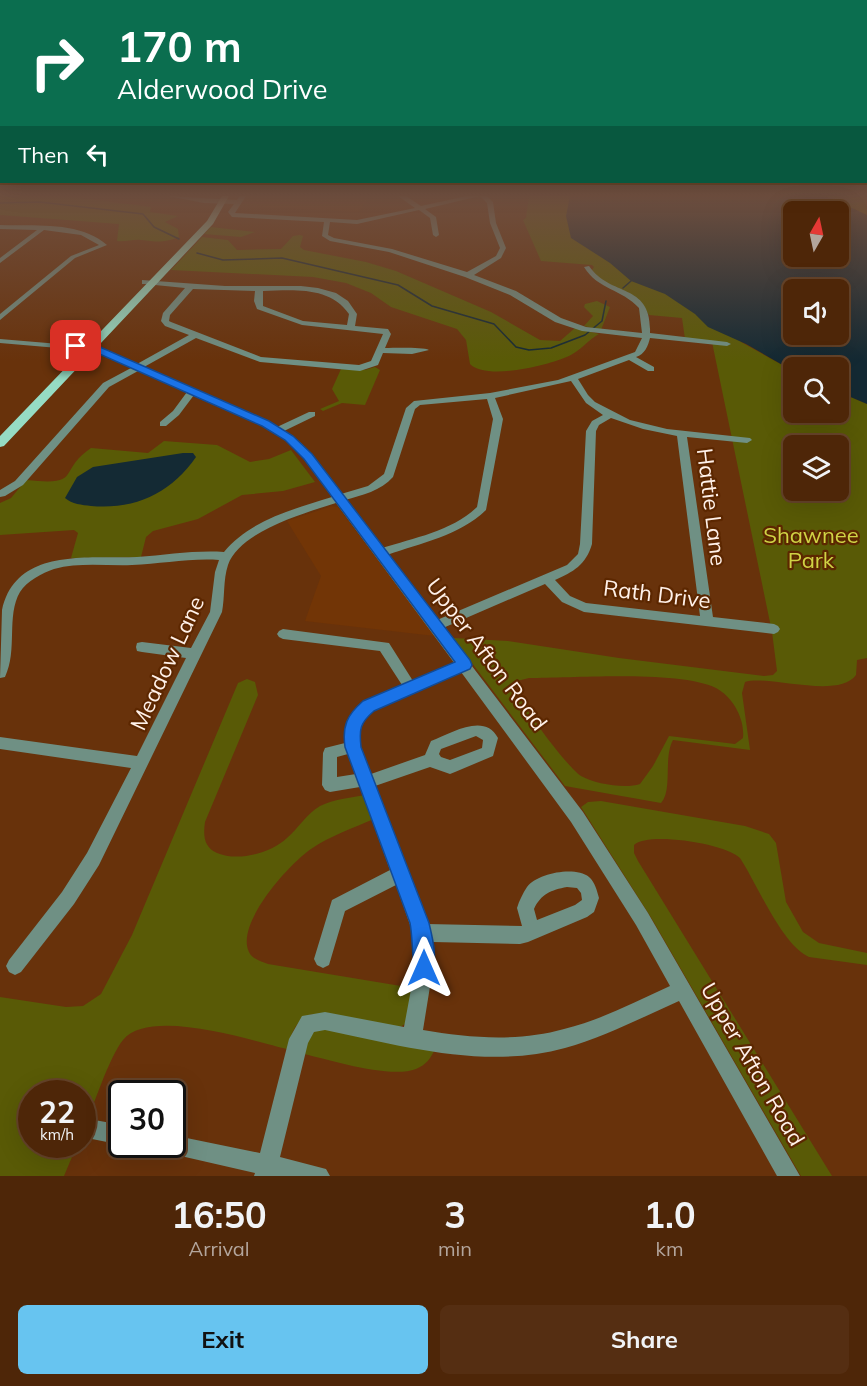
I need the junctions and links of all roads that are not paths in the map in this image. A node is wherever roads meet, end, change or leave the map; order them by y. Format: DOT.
graph roads {
  1 [pos="13,251"];
  2 [pos="90,251"];
  3 [pos="176,251"];
  4 [pos="393,251"];
  5 [pos="502,251"];
  6 [pos="0,261"];
  7 [pos="587,267"];
  8 [pos="468,275"];
  9 [pos="149,282"];
  10 [pos="191,286"];
  11 [pos="259,289"];
  12 [pos="0,318"];
  13 [pos="351,327"];
  14 [pos="195,335"];
  15 [pos="646,337"];
  16 [pos="0,341"];
  17 [pos="727,344"];
  18 [pos="87,347"];
  19 [pos="381,350"];
  20 [pos="425,350"];
  21 [pos="631,358"];
  22 [pos="136,366"];
  23 [pos="651,369"];
  24 [pos="573,378"];
  25 [pos="193,391"];
  26 [pos="490,396"];
  27 [pos="312,414"];
  28 [pos="611,414"];
  29 [pos="163,424"];
  30 [pos="278,430"];
  31 [pos="0,431"];
  32 [pos="682,434"];
  33 [pos="747,440"];
  34 [pos="0,443"];
  35 [pos="0,494"];
  36 [pos="340,499"];
  37 [pos="380,553"];
  38 [pos="226,556"];
  39 [pos="546,578"];
  40 [pos="707,621"];
  41 [pos="435,626"];
  42 [pos="774,629"];
  43 [pos="283,634"];
  44 [pos="142,647"];
  45 [pos="195,654"];
  46 [pos="465,665"];
  47 [pos="0,673"];
  48 [pos="410,687"];
  49 [pos="0,744"];
  50 [pos="353,747"];
  51 [pos="433,759"];
  52 [pos="141,764"];
  53 [pos="366,781"];
  54 [pos="401,873"];
  55 [pos="532,931"];
  56 [pos="422,933"];
  57 [pos="323,959"];
  58 [pos="15,966"];
  59 [pos="683,990"];
  60 [pos="412,1037"];
  61 [pos="186,1149"];
  62 [pos="266,1171"];
  63 [pos="319,1176"];
  64 [pos="789,1176"];
  1 -- 6 [label="street"];
  2 -- 12 [label="street"];
  3 -- 9 [label="main road"];
  4 -- 8 [label="street"];
  5 -- 8 [label="street"];
  7 -- 15 [label="street"];
  8 -- 15 [label="street"];
  9 -- 10 [label="street"];
  9 -- 18 [label="main road"];
  10 -- 11 [label="street"];
  10 -- 14 [label="street"];
  11 -- 13 [label="street"];
  11 -- 13 [label="street"];
  13 -- 19 [label="street"];
  14 -- 19 [label="street"];
  14 -- 22 [label="street"];
  15 -- 17 [label="street"];
  15 -- 21 [label="street"];
  16 -- 18 [label="street, Upper Afton Road"];
  18 -- 22 [label="street, Upper Afton Road"];
  18 -- 31 [label="main road"];
  18 -- 34 [label="main road"];
  19 -- 20 [label="street"];
  21 -- 23 [label="street"];
  21 -- 24 [label="street"];
  22 -- 25 [label="street, Upper Afton Road"];
  22 -- 35 [label="street"];
  24 -- 26 [label="street"];
  24 -- 28 [label="street"];
  25 -- 29 [label="street"];
  25 -- 30 [label="street, Upper Afton Road"];
  26 -- 36 [label="street"];
  26 -- 37 [label="street"];
  27 -- 30 [label="street"];
  28 -- 32 [label="street"];
  28 -- 39 [label="street"];
  30 -- 36 [label="street, Upper Afton Road"];
  32 -- 33 [label="street"];
  32 -- 40 [label="street, Hattie Lane"];
  36 -- 37 [label="street, Upper Afton Road"];
  36 -- 38 [label="street"];
  37 -- 41 [label="street, Upper Afton Road"];
  38 -- 45 [label="street, Meadow Lane"];
  38 -- 47 [label="street"];
  39 -- 40 [label="street, Rath Drive"];
  39 -- 41 [label="street"];
  40 -- 42 [label="street, Rath Drive"];
  41 -- 46 [label="street, Upper Afton Road"];
  43 -- 48 [label="street"];
  44 -- 45 [label="street"];
  45 -- 52 [label="street, Meadow Lane"];
  46 -- 48 [label="street"];
  46 -- 59 [label="street, Upper Afton Road"];
  48 -- 50 [label="street"];
  49 -- 52 [label="street"];
  50 -- 53 [label="street"];
  50 -- 53 [label="street"];
  51 -- 53 [label="street"];
  52 -- 58 [label="street, Meadow Lane"];
  53 -- 54 [label="street"];
  54 -- 56 [label="street"];
  54 -- 57 [label="street"];
  55 -- 56 [label="street"];
  56 -- 60 [label="street"];
  59 -- 60 [label="street"];
  59 -- 64 [label="street, Upper Afton Road"];
  60 -- 62 [label="street"];
  61 -- 62 [label="street"];
  62 -- 63 [label="street"];
}
